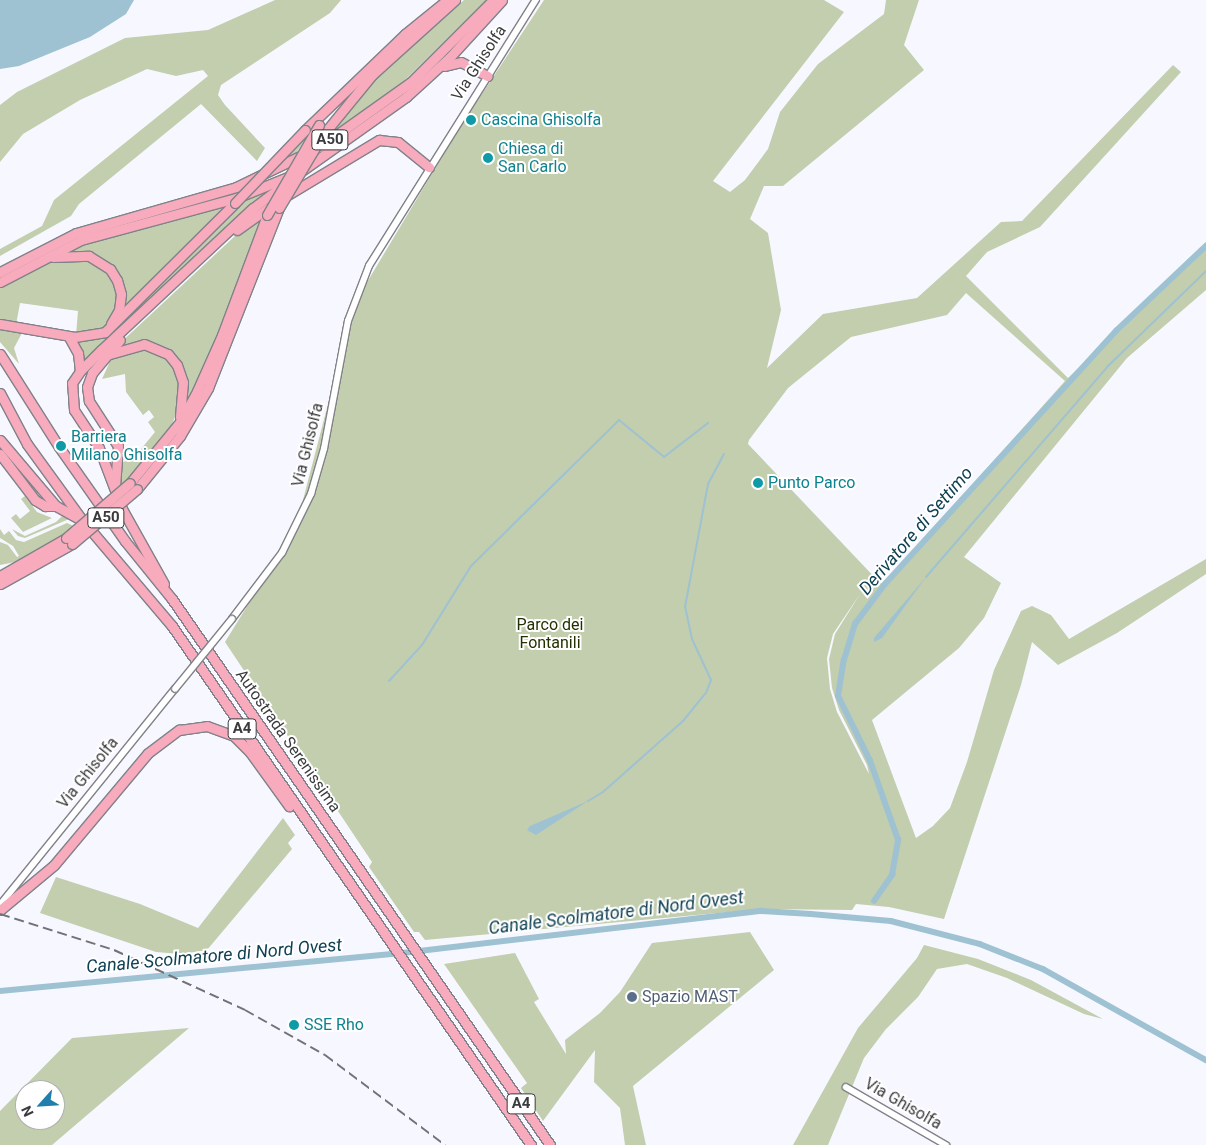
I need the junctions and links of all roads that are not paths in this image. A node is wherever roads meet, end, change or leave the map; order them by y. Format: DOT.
graph roads {
  1 [pos="447,0"];
  2 [pos="455,0"];
  3 [pos="493,0"];
  4 [pos="502,0"];
  5 [pos="536,0"];
  6 [pos="430,76"];
  7 [pos="488,76"];
  8 [pos="352,85"];
  9 [pos="429,167"];
  10 [pos="300,172"];
  11 [pos="41,260"];
  12 [pos="0,272"];
  13 [pos="0,282"];
  14 [pos="0,324"];
  15 [pos="104,332"];
  16 [pos="69,337"];
  17 [pos="0,354"];
  18 [pos="106,356"];
  19 [pos="80,371"];
  20 [pos="0,393"];
  21 [pos="180,422"];
  22 [pos="0,440"];
  23 [pos="0,454"];
  24 [pos="134,486"];
  25 [pos="114,492"];
  26 [pos="56,506"];
  27 [pos="84,521"];
  28 [pos="69,541"];
  29 [pos="26,562"];
  30 [pos="0,569"];
  31 [pos="0,576"];
  32 [pos="0,584"];
  33 [pos="172,599"];
  34 [pos="326,850"];
  35 [pos="0,905"];
  36 [pos="0,910"];
  37 [pos="846,1087"];
  38 [pos="531,1145"];
  39 [pos="550,1145"];
  40 [pos="946,1145"];
  1 -- 8 [label="highway"];
  2 -- 24 [label="highway, A50, bridge"];
  3 -- 12 [label="highway, A50"];
  4 -- 6 [label="highway"];
  5 -- 7 [label="street, Via Ghisolfa"];
  6 -- 7 [label="highway"];
  6 -- 10 [label="highway"];
  7 -- 9 [label="street, Via Ghisolfa"];
  8 -- 15 [label="highway, bridge"];
  8 -- 21 [label="highway, bridge"];
  9 -- 18 [label="highway"];
  9 -- 35 [label="street, Via Ghisolfa, bridge"];
  10 -- 11 [label="highway"];
  10 -- 19 [label="highway"];
  11 -- 13 [label="highway"];
  11 -- 15 [label="highway"];
  14 -- 16 [label="highway"];
  15 -- 16 [label="highway"];
  16 -- 19 [label="highway"];
  17 -- 33 [label="highway, Autostrada Serenissima / A4"];
  18 -- 21 [label="highway"];
  18 -- 25 [label="highway"];
  19 -- 25 [label="highway"];
  20 -- 27 [label="highway, Autostrada Serenissima / A4"];
  21 -- 24 [label="highway"];
  22 -- 26 [label="highway"];
  23 -- 26 [label="highway"];
  24 -- 28 [label="highway, A50, bridge"];
  25 -- 33 [label="highway"];
  26 -- 27 [label="highway"];
  27 -- 34 [label="highway, Autostrada Serenissima / A4"];
  28 -- 29 [label="highway"];
  28 -- 32 [label="highway, A50"];
  29 -- 30 [label="highway"];
  29 -- 31 [label="highway"];
  33 -- 39 [label="highway, Autostrada Serenissima / A4"];
  34 -- 36 [label="highway"];
  34 -- 38 [label="highway, Autostrada Serenissima / A4"];
  37 -- 40 [label="street, Via Ghisolfa"];
}
